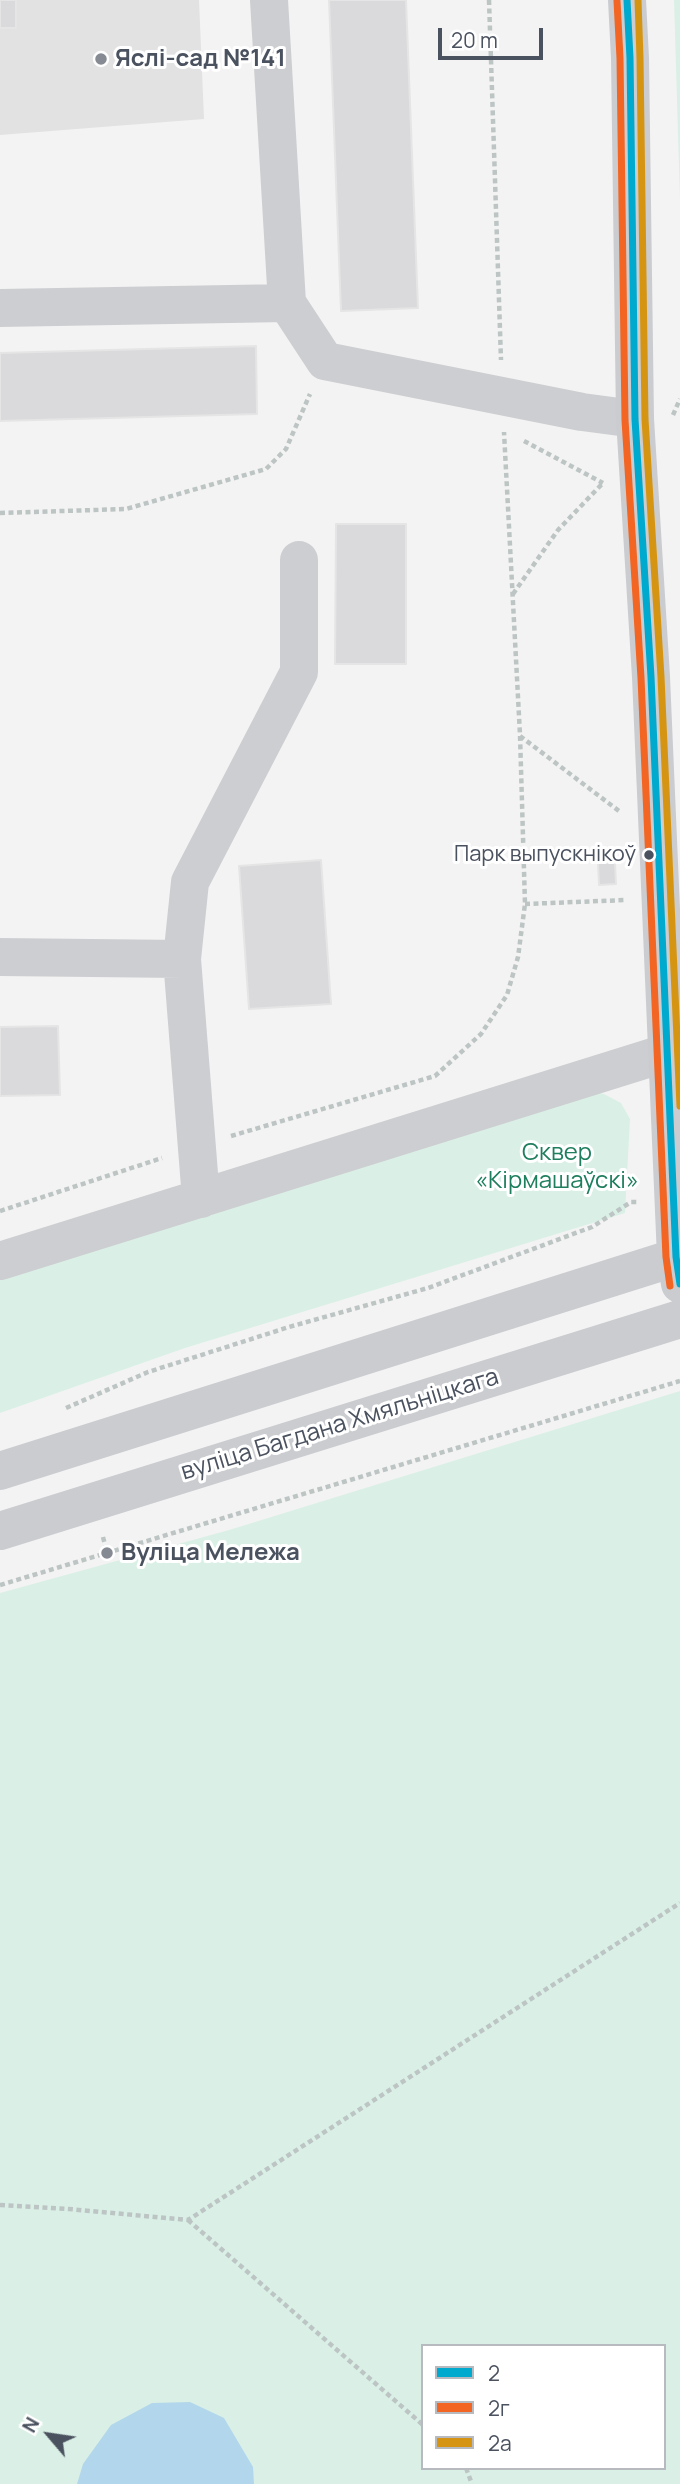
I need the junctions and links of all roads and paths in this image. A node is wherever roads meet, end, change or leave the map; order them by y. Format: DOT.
graph roads {
  1 [pos="269,0"];
  2 [pos="489,0"];
  3 [pos="627,0"];
  4 [pos="287,303"];
  5 [pos="0,308"];
  6 [pos="326,360"];
  7 [pos="502,396"];
  8 [pos="635,419"];
  9 [pos="614,483"];
  10 [pos="603,484"];
  11 [pos="0,513"];
  12 [pos="299,560"];
  13 [pos="512,595"];
  14 [pos="520,735"];
  15 [pos="626,817"];
  16 [pos="628,900"];
  17 [pos="525,904"];
  18 [pos="0,957"];
  19 [pos="182,959"];
  20 [pos="666,1054"];
  21 [pos="197,1146"];
  22 [pos="673,1197"];
  23 [pos="201,1199"];
  24 [pos="0,1211"];
  25 [pos="0,1261"];
  26 [pos="679,1266"];
  27 [pos="680,1320"];
  28 [pos="680,1381"];
  29 [pos="64,1409"];
  30 [pos="0,1471"];
  31 [pos="0,1531"];
  32 [pos="0,1585"];
  33 [pos="680,1903"];
  34 [pos="0,2205"];
  35 [pos="188,2220"];
  36 [pos="421,2423"];
  1 -- 4 [label="lane"];
  2 -- 7 [label="path"];
  3 -- 8 [label="main road"];
  4 -- 5 [label="lane"];
  4 -- 6 [label="lane"];
  6 -- 7 [label="lane"];
  6 -- 11 [label="path"];
  7 -- 8 [label="lane"];
  8 -- 20 [label="main road"];
  9 -- 10 [label="path"];
  10 -- 13 [label="path"];
  10 -- 13 [label="path"];
  12 -- 19 [label="lane"];
  13 -- 14 [label="path"];
  14 -- 15 [label="path"];
  14 -- 17 [label="path"];
  16 -- 17 [label="path"];
  17 -- 21 [label="path"];
  18 -- 19 [label="lane"];
  19 -- 21 [label="lane"];
  20 -- 22 [label="main road"];
  20 -- 23 [label="lane"];
  21 -- 23 [label="lane"];
  21 -- 24 [label="path"];
  22 -- 26 [label="main road"];
  22 -- 29 [label="path"];
  23 -- 25 [label="lane"];
  26 -- 30 [label="main road"];
  27 -- 31 [label="main road, вуліца Багдана Хмяльніцкага"];
  28 -- 32 [label="path"];
  33 -- 35 [label="path"];
  34 -- 35 [label="path"];
  35 -- 36 [label="path"];
}
